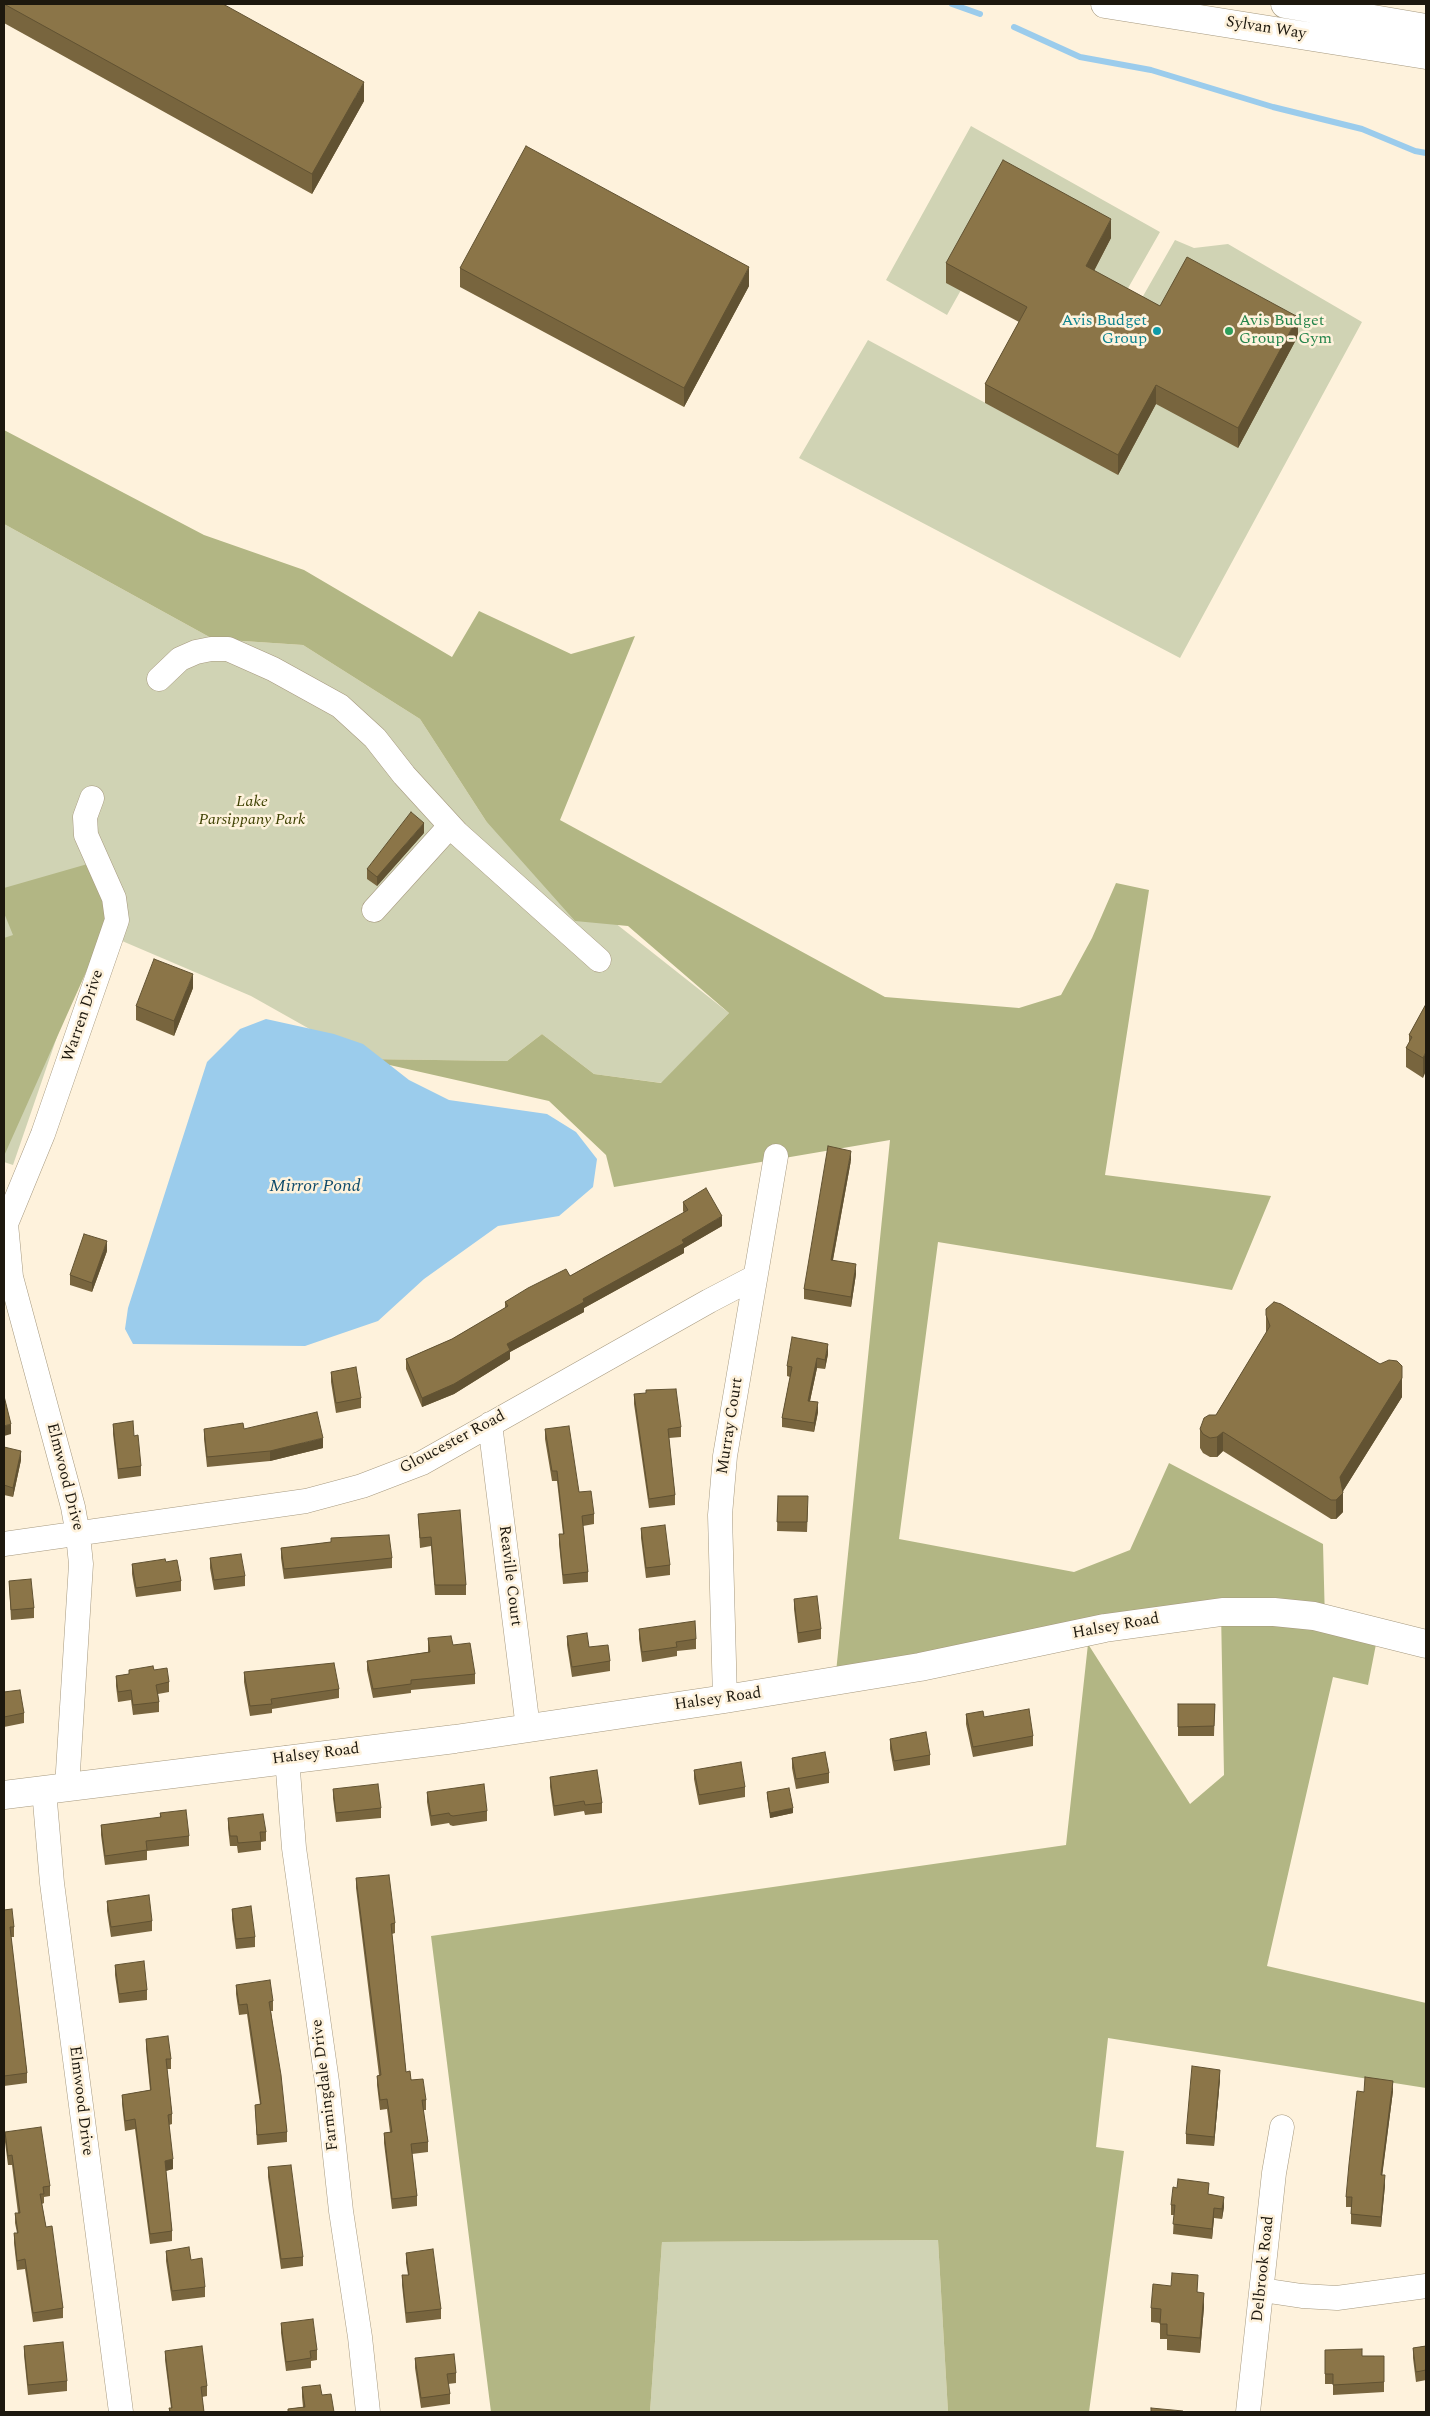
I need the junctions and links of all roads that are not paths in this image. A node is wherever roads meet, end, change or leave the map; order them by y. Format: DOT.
graph roads {
  1 [pos="1105,4"];
  2 [pos="1285,4"];
  3 [pos="1426,28"];
  4 [pos="1426,55"];
  5 [pos="159,679"];
  6 [pos="92,798"];
  7 [pos="450,826"];
  8 [pos="374,910"];
  9 [pos="599,960"];
  10 [pos="776,1156"];
  11 [pos="6,1232"];
  12 [pos="755,1277"];
  13 [pos="7,1279"];
  14 [pos="490,1424"];
  15 [pos="78,1535"];
  16 [pos="4,1544"];
  17 [pos="1426,1644"];
  18 [pos="725,1700"];
  19 [pos="528,1728"];
  20 [pos="287,1758"];
  21 [pos="55,1788"];
  22 [pos="4,1795"];
  23 [pos="1282,2127"];
  24 [pos="1426,2286"];
  25 [pos="1262,2290"];
  26 [pos="121,2412"];
  27 [pos="368,2412"];
  28 [pos="1248,2412"];
  1 -- 4 [label="street, Sylvan Way"];
  2 -- 3 [label="street, Sylvan Way"];
  5 -- 7 [label="street"];
  6 -- 11 [label="street, Warren Drive"];
  7 -- 8 [label="street"];
  7 -- 9 [label="street"];
  10 -- 12 [label="street, Murray Court"];
  11 -- 13 [label="street, Elmwood Drive"];
  12 -- 14 [label="street, Gloucester Road"];
  12 -- 18 [label="street, Murray Court"];
  13 -- 15 [label="street, Elmwood Drive"];
  14 -- 15 [label="street, Gloucester Road"];
  14 -- 19 [label="street, Reaville Court"];
  15 -- 16 [label="street, Gloucester Road"];
  15 -- 21 [label="street, Elmwood Drive"];
  17 -- 18 [label="street, Halsey Road"];
  18 -- 19 [label="street, Halsey Road"];
  19 -- 20 [label="street, Halsey Road"];
  20 -- 21 [label="street, Halsey Road"];
  20 -- 27 [label="street, Farmingdale Drive"];
  21 -- 22 [label="street, Halsey Road"];
  21 -- 26 [label="street, Elmwood Drive"];
  23 -- 25 [label="street, Delbrook Road"];
  24 -- 25 [label="street"];
  25 -- 28 [label="street, Delbrook Road"];
}
